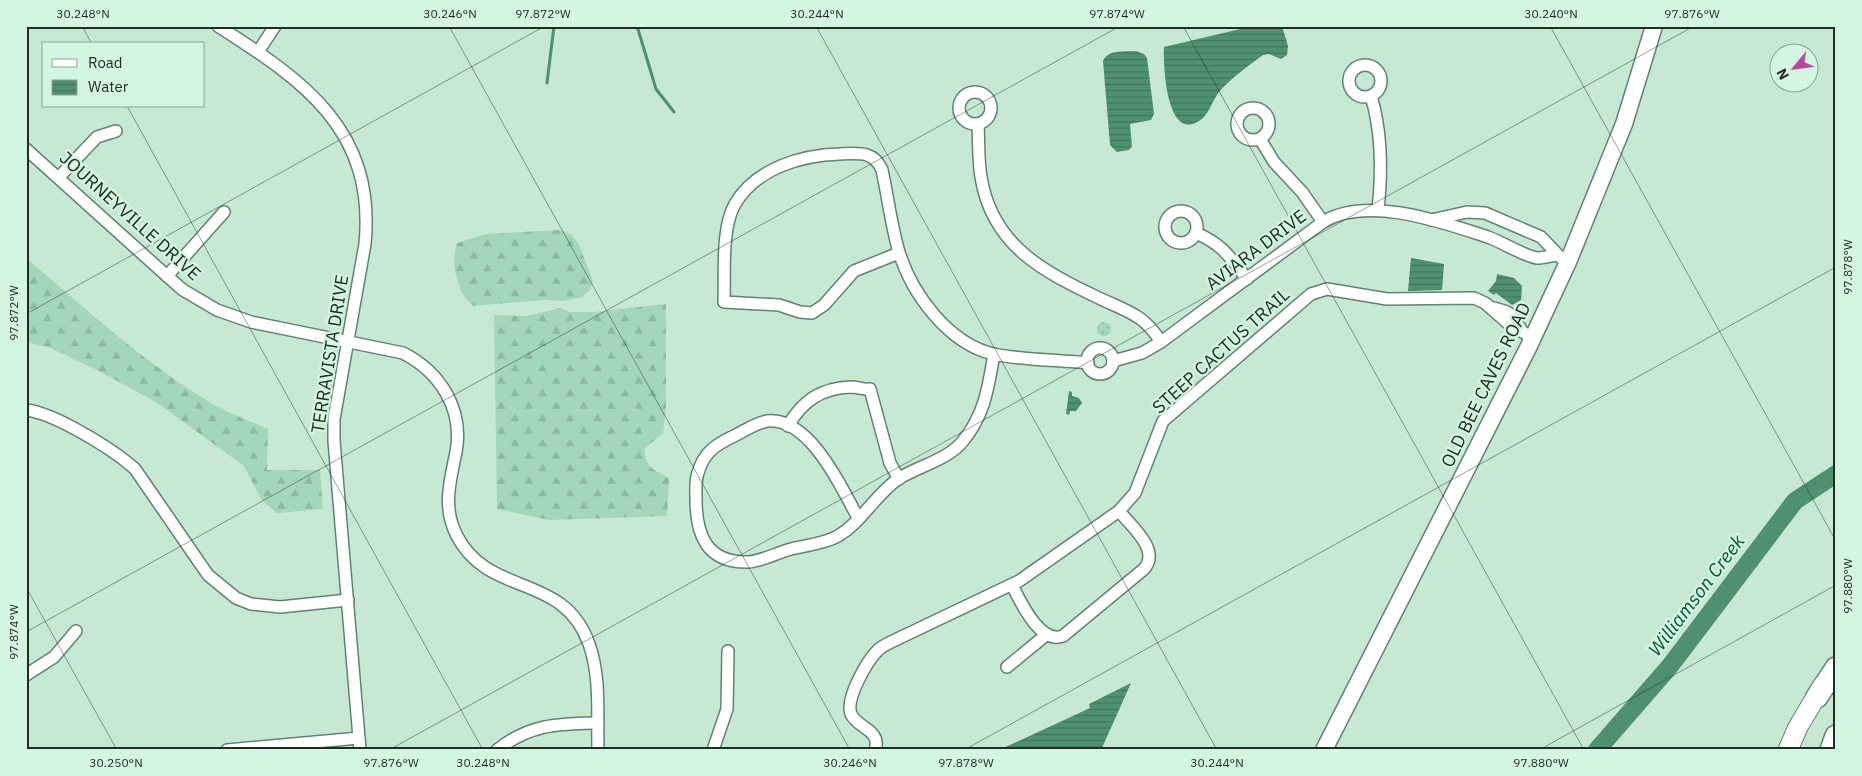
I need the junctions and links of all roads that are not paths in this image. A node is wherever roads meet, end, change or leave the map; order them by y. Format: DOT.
graph roads {
  1 [pos="218,26"];
  2 [pos="275,26"];
  3 [pos="1654,26"];
  4 [pos="258,52"];
  5 [pos="1371,96"];
  6 [pos="978,124"];
  7 [pos="116,131"];
  8 [pos="1260,139"];
  9 [pos="26,149"];
  10 [pos="59,177"];
  11 [pos="1378,210"];
  12 [pos="224,212"];
  13 [pos="1431,220"];
  14 [pos="1323,222"];
  15 [pos="1508,222"];
  16 [pos="1196,233"];
  17 [pos="1501,242"];
  18 [pos="899,252"];
  19 [pos="1562,259"];
  20 [pos="167,276"];
  21 [pos="1247,279"];
  22 [pos="1528,334"];
  23 [pos="348,340"];
  24 [pos="1161,342"];
  25 [pos="994,354"];
  26 [pos="1113,361"];
  27 [pos="1088,363"];
  28 [pos="26,410"];
  29 [pos="788,426"];
  30 [pos="899,479"];
  31 [pos="1119,511"];
  32 [pos="858,518"];
  33 [pos="1012,585"];
  34 [pos="348,600"];
  35 [pos="76,630"];
  36 [pos="1046,635"];
  37 [pos="728,651"];
  38 [pos="1836,661"];
  39 [pos="1007,667"];
  40 [pos="1836,668"];
  41 [pos="26,675"];
  42 [pos="1817,697"];
  43 [pos="597,723"];
  44 [pos="1836,736"];
  45 [pos="360,744"];
  46 [pos="227,750"];
  47 [pos="497,750"];
  48 [pos="598,750"];
  49 [pos="713,750"];
  50 [pos="875,750"];
  51 [pos="1324,750"];
  52 [pos="1788,750"];
  53 [pos="1831,750"];
  1 -- 4 [label="street, TERRAVISTA DRIVE"];
  2 -- 4 [label="street"];
  3 -- 19 [label="street, OLD BEE CAVES ROAD"];
  4 -- 23 [label="street, TERRAVISTA DRIVE"];
  5 -- 11 [label="street"];
  6 -- 24 [label="street"];
  7 -- 10 [label="street"];
  8 -- 14 [label="street"];
  9 -- 10 [label="street, JOURNEYVILLE DRIVE"];
  10 -- 20 [label="street, JOURNEYVILLE DRIVE"];
  11 -- 13 [label="street, AVIARA DRIVE"];
  11 -- 14 [label="street, AVIARA DRIVE"];
  12 -- 20 [label="street"];
  13 -- 15 [label="street, AVIARA DRIVE"];
  13 -- 17 [label="street, AVIARA DRIVE"];
  14 -- 21 [label="street, AVIARA DRIVE"];
  15 -- 17 [label="street"];
  15 -- 19 [label="street, AVIARA DRIVE"];
  16 -- 21 [label="street"];
  17 -- 19 [label="street, AVIARA DRIVE"];
  18 -- 18 [label="street, AVIARA DRIVE"];
  18 -- 25 [label="street, AVIARA DRIVE"];
  19 -- 22 [label="street, OLD BEE CAVES ROAD"];
  20 -- 23 [label="street, JOURNEYVILLE DRIVE"];
  21 -- 24 [label="street, AVIARA DRIVE"];
  22 -- 31 [label="street, STEEP CACTUS TRAIL"];
  22 -- 51 [label="street, OLD BEE CAVES ROAD"];
  23 -- 34 [label="street, TERRAVISTA DRIVE"];
  23 -- 43 [label="street, JOURNEYVILLE DRIVE"];
  24 -- 26 [label="street, AVIARA DRIVE"];
  25 -- 27 [label="street, AVIARA DRIVE"];
  25 -- 30 [label="street"];
  26 -- 27 [label="street, AVIARA DRIVE"];
  26 -- 27 [label="street"];
  28 -- 34 [label="street"];
  29 -- 30 [label="street"];
  29 -- 32 [label="street"];
  29 -- 32 [label="street"];
  30 -- 32 [label="street"];
  31 -- 33 [label="street, STEEP CACTUS TRAIL"];
  31 -- 36 [label="street"];
  33 -- 36 [label="street"];
  33 -- 50 [label="street, STEEP CACTUS TRAIL"];
  34 -- 45 [label="street, TERRAVISTA DRIVE"];
  35 -- 41 [label="street"];
  36 -- 39 [label="street"];
  37 -- 49 [label="street"];
  38 -- 42 [label="main road"];
  40 -- 42 [label="highway"];
  42 -- 52 [label="main road"];
  43 -- 47 [label="street"];
  43 -- 48 [label="street, JOURNEYVILLE DRIVE"];
  44 -- 53 [label="highway"];
  45 -- 46 [label="street"];
}
